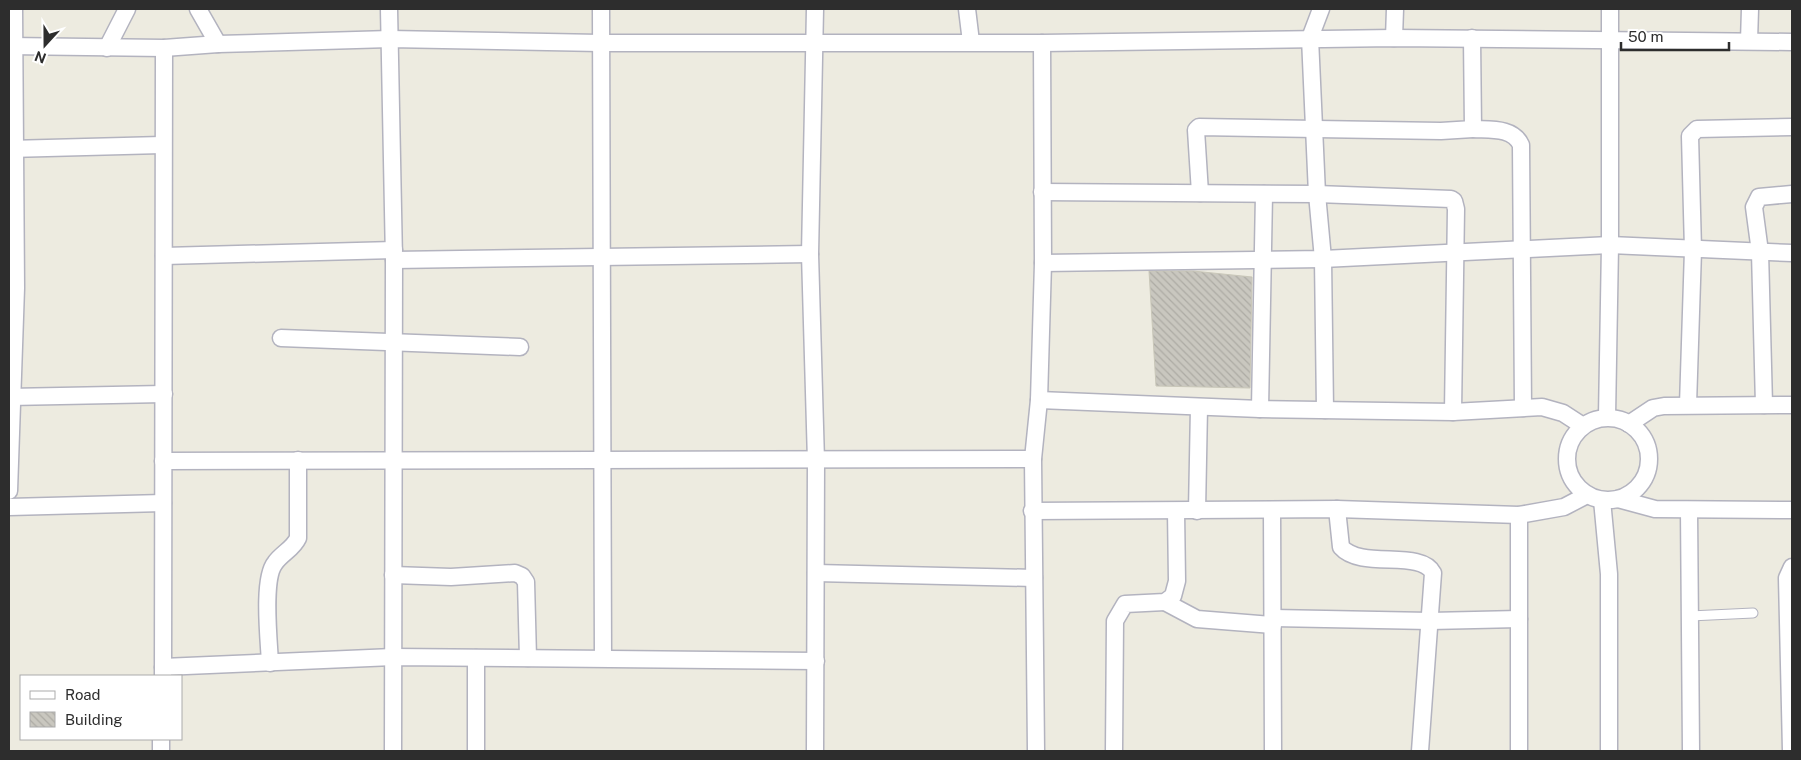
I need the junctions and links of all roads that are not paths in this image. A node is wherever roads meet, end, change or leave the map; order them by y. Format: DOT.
graph roads {
  1 [pos="14,9"];
  2 [pos="127,9"];
  3 [pos="198,9"];
  4 [pos="389,9"];
  5 [pos="601,9"];
  6 [pos="815,9"];
  7 [pos="967,9"];
  8 [pos="1321,9"];
  9 [pos="1395,9"];
  10 [pos="1610,9"];
  11 [pos="1750,9"];
  12 [pos="1310,38"];
  13 [pos="1394,38"];
  14 [pos="1472,38"];
  15 [pos="390,39"];
  16 [pos="1610,40"];
  17 [pos="1749,41"];
  18 [pos="815,42"];
  19 [pos="970,42"];
  20 [pos="1792,42"];
  21 [pos="600,43"];
  22 [pos="1042,43"];
  23 [pos="218,44"];
  24 [pos="11,46"];
  25 [pos="107,48"];
  26 [pos="164,48"];
  27 [pos="1792,127"];
  28 [pos="1314,128"];
  29 [pos="1473,129"];
  30 [pos="162,145"];
  31 [pos="12,150"];
  32 [pos="1042,192"];
  33 [pos="1200,193"];
  34 [pos="1264,194"];
  35 [pos="1317,194"];
  36 [pos="1792,194"];
  37 [pos="1610,245"];
  38 [pos="1522,248"];
  39 [pos="1692,250"];
  40 [pos="1455,252"];
  41 [pos="1760,252"];
  42 [pos="1792,253"];
  43 [pos="810,254"];
  44 [pos="394,255"];
  45 [pos="164,256"];
  46 [pos="602,257"];
  47 [pos="1323,259"];
  48 [pos="1262,261"];
  49 [pos="1042,263"];
  50 [pos="12,288"];
  51 [pos="281,338"];
  52 [pos="394,343"];
  53 [pos="520,346"];
  54 [pos="164,394"];
  55 [pos="10,397"];
  56 [pos="1039,400"];
  57 [pos="1688,405"];
  58 [pos="1764,405"];
  59 [pos="1792,405"];
  60 [pos="1199,407"];
  61 [pos="1523,408"];
  62 [pos="1260,409"];
  63 [pos="1325,410"];
  64 [pos="1453,412"];
  65 [pos="1607,417"];
  66 [pos="1629,424"];
  67 [pos="1583,426"];
  68 [pos="1033,458"];
  69 [pos="394,459"];
  70 [pos="298,460"];
  71 [pos="601,460"];
  72 [pos="163,461"];
  73 [pos="816,461"];
  74 [pos="9,490"];
  75 [pos="1603,498"];
  76 [pos="163,503"];
  77 [pos="9,506"];
  78 [pos="1337,509"];
  79 [pos="1272,510"];
  80 [pos="1689,510"];
  81 [pos="1792,510"];
  82 [pos="1176,511"];
  83 [pos="1198,511"];
  84 [pos="1032,512"];
  85 [pos="1519,515"];
  86 [pos="1792,567"];
  87 [pos="816,573"];
  88 [pos="393,575"];
  89 [pos="1034,578"];
  90 [pos="1165,602"];
  91 [pos="1753,612"];
  92 [pos="1690,616"];
  93 [pos="1519,619"];
  94 [pos="1273,621"];
  95 [pos="1430,621"];
  96 [pos="1790,621"];
  97 [pos="393,658"];
  98 [pos="476,658"];
  99 [pos="528,658"];
  100 [pos="603,658"];
  101 [pos="816,661"];
  102 [pos="270,663"];
  103 [pos="163,672"];
  104 [pos="393,751"];
  105 [pos="476,751"];
  106 [pos="815,751"];
  107 [pos="1036,751"];
  108 [pos="1114,751"];
  109 [pos="1273,751"];
  110 [pos="1420,751"];
  111 [pos="1519,751"];
  112 [pos="1609,751"];
  113 [pos="1691,751"];
  114 [pos="1791,751"];
  1 -- 24 [label="street"];
  2 -- 25 [label="street"];
  3 -- 23 [label="street"];
  4 -- 15 [label="street"];
  5 -- 21 [label="street"];
  6 -- 18 [label="street"];
  7 -- 19 [label="street"];
  8 -- 12 [label="street"];
  9 -- 13 [label="street"];
  10 -- 16 [label="street"];
  11 -- 17 [label="street"];
  12 -- 13 [label="street"];
  12 -- 22 [label="street"];
  12 -- 28 [label="street"];
  13 -- 14 [label="street"];
  14 -- 16 [label="street"];
  14 -- 29 [label="street"];
  15 -- 21 [label="street"];
  15 -- 23 [label="street"];
  15 -- 44 [label="street"];
  16 -- 17 [label="street"];
  16 -- 37 [label="street"];
  17 -- 20 [label="street"];
  18 -- 19 [label="street"];
  18 -- 21 [label="street"];
  18 -- 43 [label="street"];
  19 -- 22 [label="street"];
  21 -- 46 [label="street"];
  22 -- 32 [label="street"];
  23 -- 26 [label="street"];
  24 -- 25 [label="street"];
  24 -- 31 [label="street"];
  25 -- 26 [label="street"];
  26 -- 30 [label="street"];
  27 -- 39 [label="street"];
  28 -- 29 [label="street"];
  28 -- 33 [label="street"];
  28 -- 35 [label="street"];
  29 -- 38 [label="street"];
  30 -- 31 [label="street"];
  30 -- 45 [label="street"];
  31 -- 50 [label="street"];
  32 -- 33 [label="street"];
  32 -- 49 [label="street"];
  33 -- 34 [label="street"];
  34 -- 35 [label="street"];
  34 -- 48 [label="street"];
  35 -- 40 [label="street"];
  35 -- 47 [label="street"];
  36 -- 41 [label="street"];
  37 -- 38 [label="street"];
  37 -- 39 [label="street"];
  37 -- 65 [label="street"];
  38 -- 40 [label="street"];
  38 -- 61 [label="street"];
  39 -- 41 [label="street"];
  39 -- 57 [label="street"];
  40 -- 47 [label="street"];
  40 -- 64 [label="street"];
  41 -- 42 [label="street"];
  41 -- 58 [label="street"];
  43 -- 46 [label="street"];
  43 -- 73 [label="street"];
  44 -- 45 [label="street"];
  44 -- 46 [label="street"];
  44 -- 52 [label="street"];
  45 -- 54 [label="street"];
  46 -- 71 [label="street"];
  47 -- 48 [label="street"];
  47 -- 63 [label="street"];
  48 -- 49 [label="street"];
  48 -- 62 [label="street"];
  49 -- 56 [label="street"];
  50 -- 55 [label="street"];
  51 -- 52 [label="street"];
  52 -- 53 [label="street"];
  52 -- 69 [label="street"];
  54 -- 55 [label="street"];
  54 -- 72 [label="street"];
  55 -- 74 [label="street"];
  56 -- 60 [label="street"];
  56 -- 68 [label="street"];
  57 -- 58 [label="street"];
  57 -- 66 [label="street"];
  58 -- 59 [label="street"];
  60 -- 62 [label="street"];
  60 -- 83 [label="street"];
  61 -- 64 [label="street"];
  61 -- 67 [label="street"];
  62 -- 63 [label="street"];
  63 -- 64 [label="street"];
  65 -- 66 [label="street"];
  65 -- 67 [label="street"];
  66 -- 75 [label="street"];
  67 -- 75 [label="street"];
  68 -- 73 [label="street"];
  68 -- 84 [label="street"];
  69 -- 70 [label="street"];
  69 -- 71 [label="street"];
  69 -- 88 [label="street"];
  70 -- 72 [label="street"];
  70 -- 102 [label="street"];
  71 -- 73 [label="street"];
  71 -- 100 [label="street"];
  72 -- 76 [label="street"];
  73 -- 87 [label="street"];
  75 -- 80 [label="street"];
  75 -- 85 [label="street"];
  75 -- 112 [label="street"];
  76 -- 77 [label="street"];
  76 -- 103 [label="street"];
  78 -- 79 [label="street"];
  78 -- 85 [label="street"];
  78 -- 95 [label="street"];
  79 -- 83 [label="street"];
  79 -- 94 [label="street"];
  80 -- 81 [label="street"];
  80 -- 92 [label="street"];
  82 -- 83 [label="street"];
  82 -- 84 [label="street"];
  82 -- 90 [label="street"];
  84 -- 89 [label="street"];
  85 -- 93 [label="street"];
  86 -- 96 [label="street"];
  87 -- 89 [label="street"];
  87 -- 101 [label="street"];
  88 -- 97 [label="street"];
  88 -- 99 [label="street"];
  89 -- 107 [label="street"];
  90 -- 94 [label="street"];
  90 -- 108 [label="street"];
  91 -- 92 [label="lane"];
  92 -- 113 [label="street"];
  93 -- 95 [label="street"];
  93 -- 111 [label="street"];
  94 -- 95 [label="street"];
  94 -- 109 [label="street"];
  95 -- 110 [label="street"];
  96 -- 114 [label="street"];
  97 -- 98 [label="street"];
  97 -- 102 [label="street"];
  97 -- 104 [label="street"];
  98 -- 99 [label="street"];
  98 -- 105 [label="street"];
  99 -- 100 [label="street"];
  100 -- 101 [label="street"];
  101 -- 106 [label="street"];
  102 -- 103 [label="street"];
}
